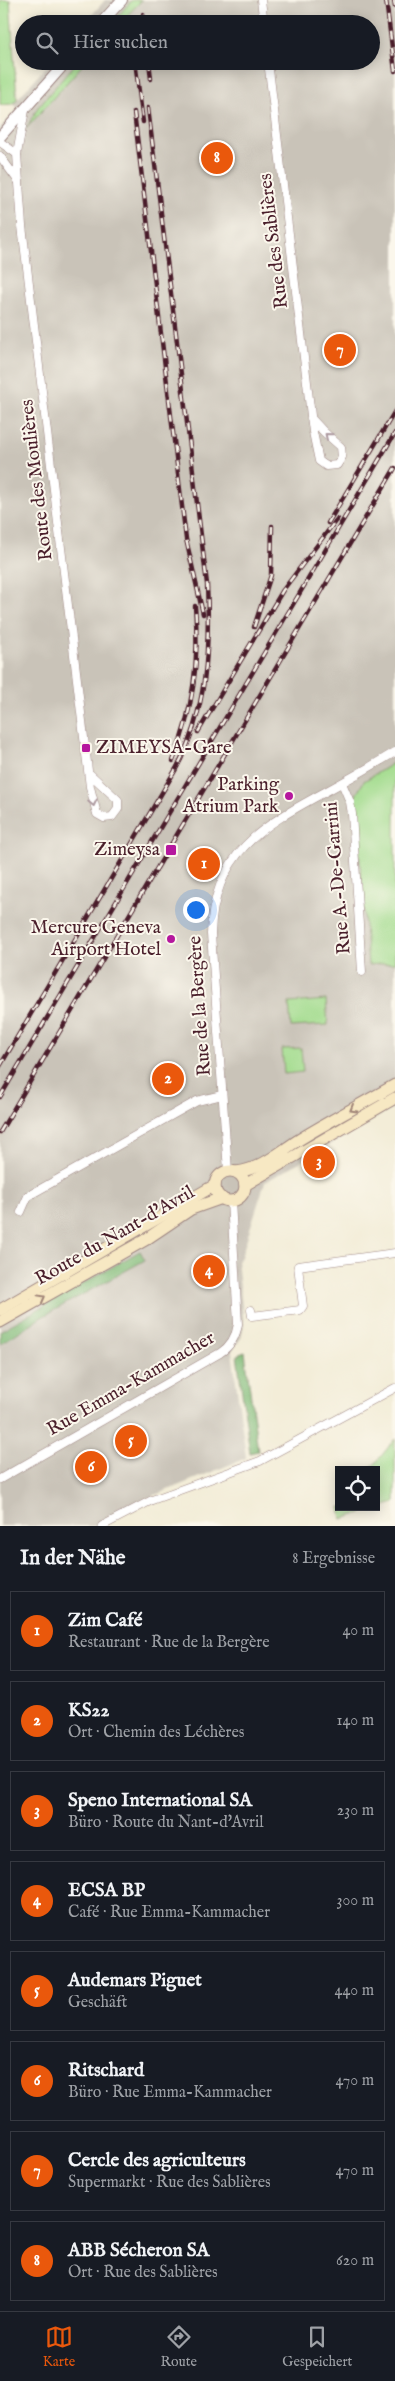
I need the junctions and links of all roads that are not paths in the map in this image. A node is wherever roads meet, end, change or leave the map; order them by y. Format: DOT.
graph roads {
  1 [pos="122,0"];
  2 [pos="261,0"];
  3 [pos="108,15"];
  4 [pos="263,15"];
  5 [pos="59,70"];
  6 [pos="269,70"];
  7 [pos="25,109"];
  8 [pos="0,137"];
  9 [pos="0,142"];
  10 [pos="17,154"];
  11 [pos="0,156"];
  12 [pos="19,182"];
  13 [pos="311,418"];
  14 [pos="395,752"];
  15 [pos="90,774"];
  16 [pos="342,783"];
  17 [pos="362,972"];
  18 [pos="395,1085"];
  19 [pos="222,1096"];
  20 [pos="395,1098"];
  21 [pos="232,1171"];
  22 [pos="215,1185"];
  23 [pos="245,1185"];
  24 [pos="226,1200"];
  25 [pos="21,1212"];
  26 [pos="395,1253"];
  27 [pos="0,1310"];
  28 [pos="250,1310"];
  29 [pos="0,1322"];
  30 [pos="395,1388"];
  31 [pos="0,1479"];
  32 [pos="102,1526"];
  1 -- 3 [label="street"];
  2 -- 4 [label="street"];
  5 -- 7 [label="street"];
  6 -- 13 [label="street, Rue des Sablières"];
  7 -- 8 [label="street"];
  7 -- 10 [label="street"];
  9 -- 10 [label="street"];
  10 -- 12 [label="street, Route des Moulières"];
  11 -- 12 [label="street"];
  12 -- 15 [label="street, Route des Moulières"];
  13 -- 13 [label="street, Rue des Sablières, one-way"];
  14 -- 16 [label="street, Rue de la Bergère"];
  15 -- 15 [label="street, Route des Moulières, one-way"];
  16 -- 17 [label="street, Rue A.-De-Garrini"];
  16 -- 19 [label="street, Rue de la Bergère"];
  18 -- 21 [label="main road, one-way"];
  19 -- 21 [label="street, Rue de la Bergère"];
  19 -- 25 [label="street"];
  20 -- 23 [label="main road"];
  21 -- 22 [label="main road"];
  21 -- 23 [label="main road"];
  22 -- 24 [label="main road"];
  22 -- 27 [label="main road, Route du Nant-d'Avril"];
  23 -- 24 [label="main road"];
  29 -- 24 [label="main road, Route du Nant-d'Avril, one-way"];
  24 -- 31 [label="street, Rue Emma-Kammacher"];
  26 -- 28 [label="street"];
  30 -- 32 [label="street"];
}
